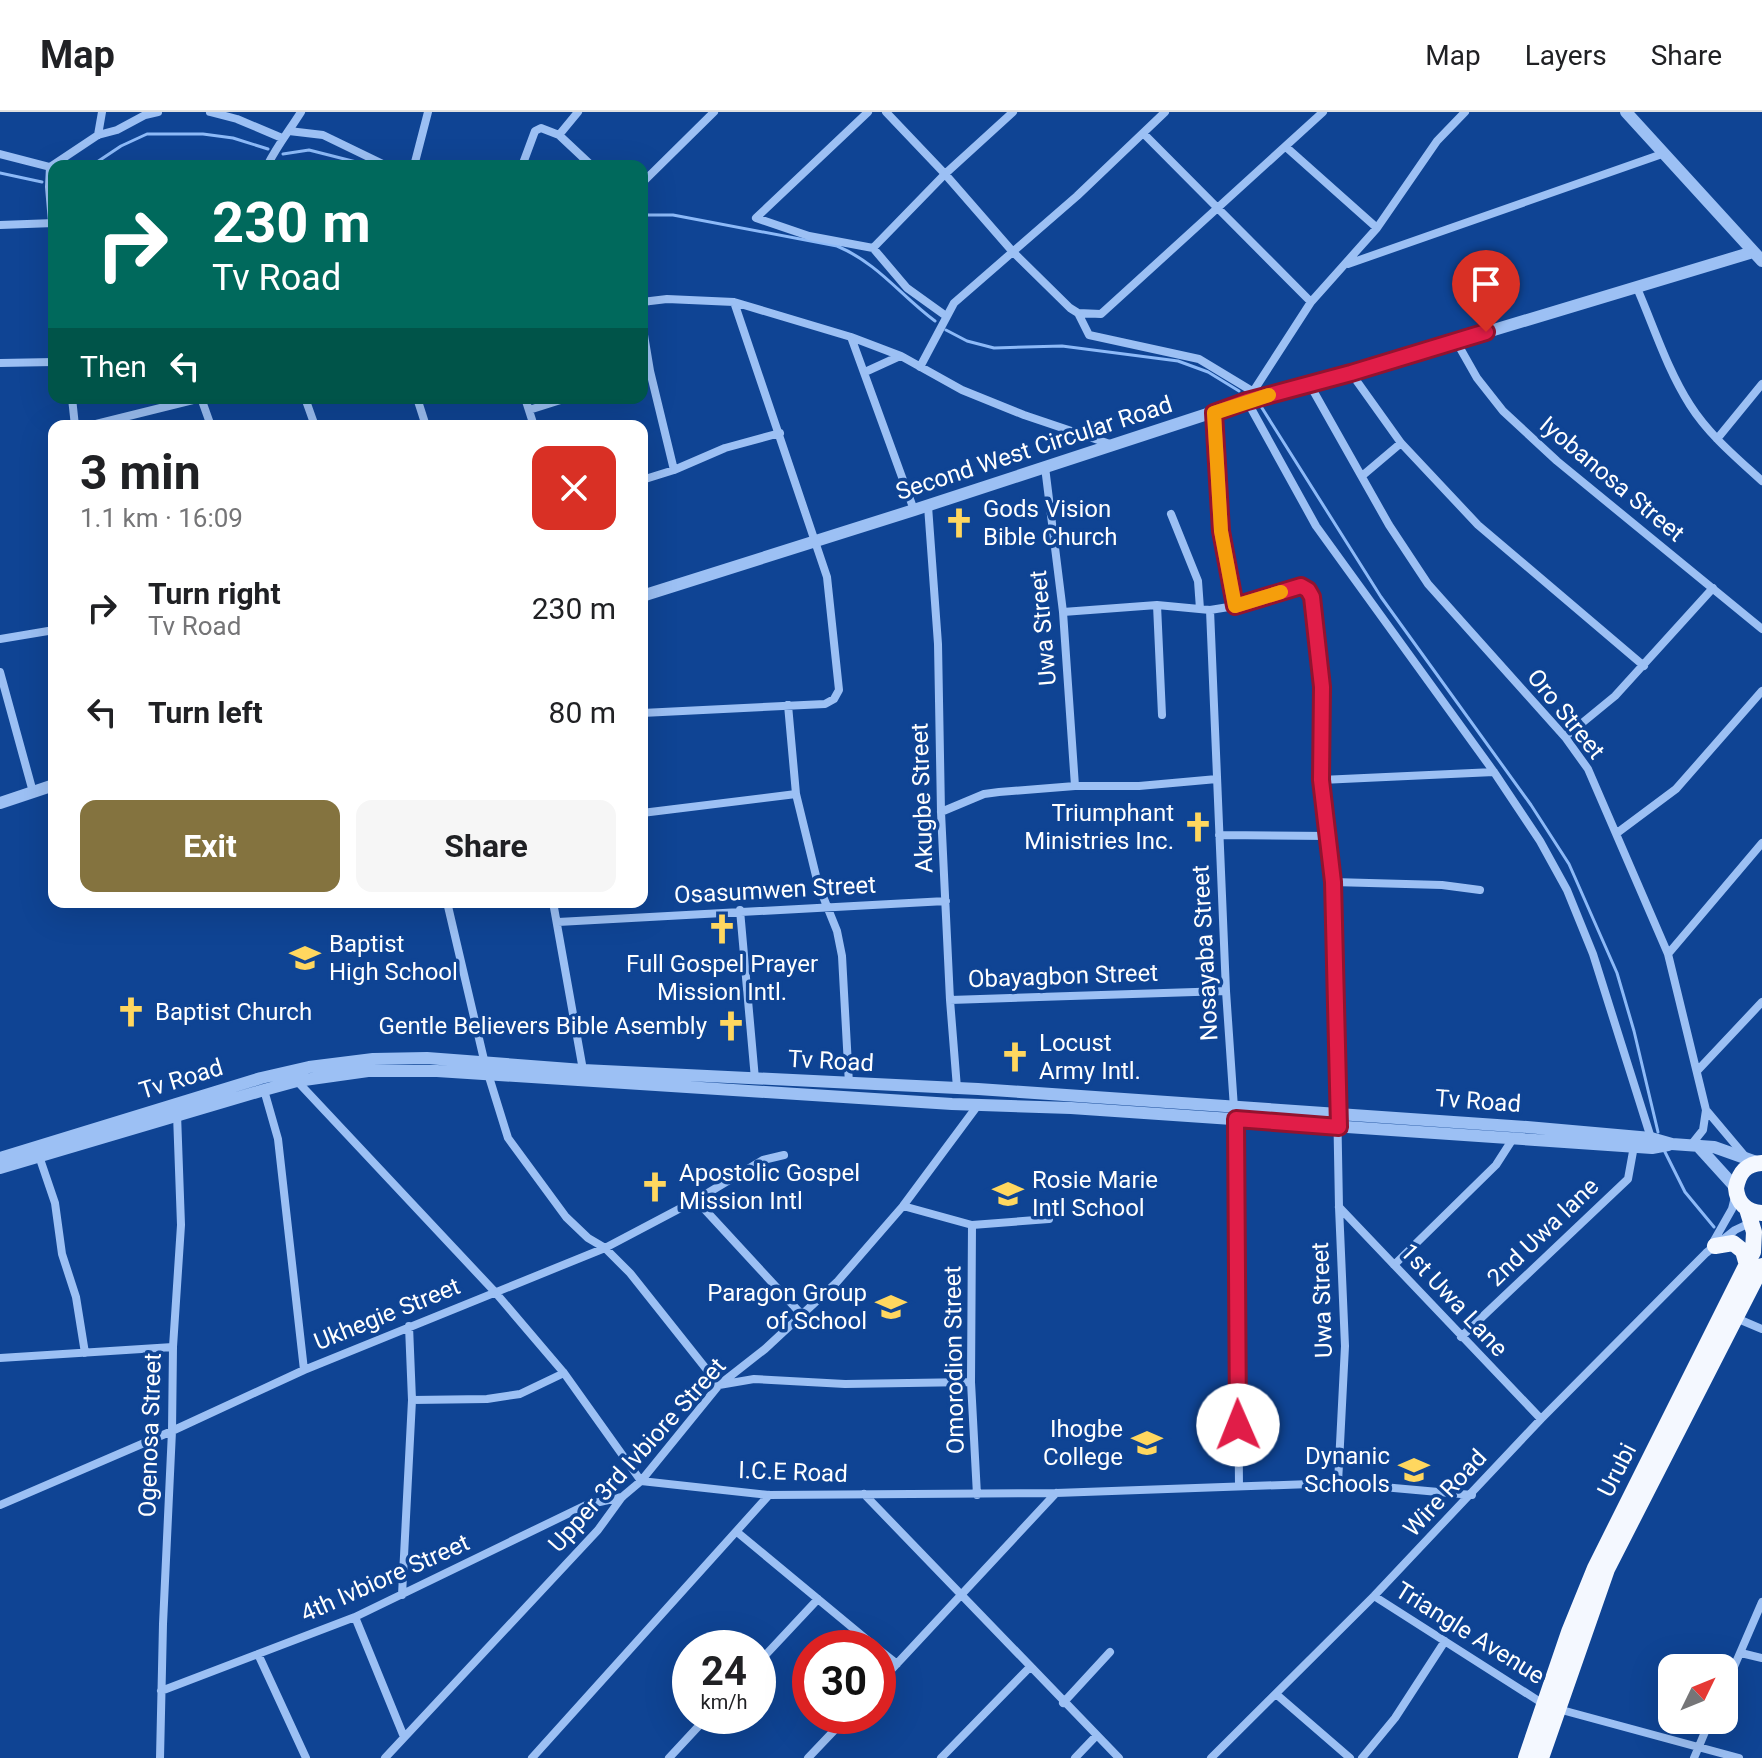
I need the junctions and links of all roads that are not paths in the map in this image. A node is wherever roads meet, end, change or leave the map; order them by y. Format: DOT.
graph roads {
  1 [pos="102,112"];
  2 [pos="158,112"];
  3 [pos="210,112"];
  4 [pos="301,112"];
  5 [pos="428,112"];
  6 [pos="578,112"];
  7 [pos="714,112"];
  8 [pos="868,112"];
  9 [pos="886,112"];
  10 [pos="1013,112"];
  11 [pos="1165,112"];
  12 [pos="1323,112"];
  13 [pos="1465,112"];
  14 [pos="1626,112"];
  15 [pos="289,131"];
  16 [pos="1143,133"];
  17 [pos="98,135"];
  18 [pos="559,135"];
  19 [pos="282,138"];
  20 [pos="1286,147"];
  21 [pos="1665,153"];
  22 [pos="0,154"];
  23 [pos="60,160"];
  24 [pos="270,160"];
  25 [pos="375,160"];
  26 [pos="416,160"];
  27 [pos="524,160"];
  28 [pos="586,160"];
  29 [pos="48,166"];
  30 [pos="945,174"];
  31 [pos="648,177"];
  32 [pos="1218,209"];
  33 [pos="48,223"];
  34 [pos="0,225"];
  35 [pos="1377,228"];
  36 [pos="873,248"];
  37 [pos="1013,252"];
  38 [pos="1759,254"];
  39 [pos="1345,265"];
  40 [pos="1637,288"];
  41 [pos="648,301"];
  42 [pos="734,302"];
  43 [pos="1311,302"];
  44 [pos="1078,313"];
  45 [pos="946,316"];
  46 [pos="851,337"];
  47 [pos="1456,341"];
  48 [pos="901,356"];
  49 [pos="48,362"];
  50 [pos="0,363"];
  51 [pos="920,367"];
  52 [pos="865,372"];
  53 [pos="1351,373"];
  54 [pos="648,379"];
  55 [pos="1762,384"];
  56 [pos="1310,385"];
  57 [pos="1249,396"];
  58 [pos="177,404"];
  59 [pos="527,404"];
  60 [pos="548,404"];
  61 [pos="529,410"];
  62 [pos="1214,413"];
  63 [pos="112,420"];
  64 [pos="532,420"];
  65 [pos="780,433"];
  66 [pos="1717,439"];
  67 [pos="1401,443"];
  68 [pos="1111,445"];
  69 [pos="1045,467"];
  70 [pos="674,470"];
  71 [pos="1362,476"];
  72 [pos="648,478"];
  73 [pos="1762,481"];
  74 [pos="928,506"];
  75 [pos="914,510"];
  76 [pos="1171,514"];
  77 [pos="816,540"];
  78 [pos="1713,588"];
  79 [pos="648,594"];
  80 [pos="1157,605"];
  81 [pos="1235,606"];
  82 [pos="1200,609"];
  83 [pos="1210,610"];
  84 [pos="1063,612"];
  85 [pos="1762,629"];
  86 [pos="48,631"];
  87 [pos="0,639"];
  88 [pos="1644,666"];
  89 [pos="0,672"];
  90 [pos="1762,691"];
  91 [pos="788,705"];
  92 [pos="648,713"];
  93 [pos="1162,715"];
  94 [pos="1565,737"];
  95 [pos="1494,772"];
  96 [pos="1217,779"];
  97 [pos="1321,780"];
  98 [pos="1075,786"];
  99 [pos="48,787"];
  100 [pos="33,792"];
  101 [pos="796,794"];
  102 [pos="0,803"];
  103 [pos="648,812"];
  104 [pos="941,812"];
  105 [pos="1617,833"];
  106 [pos="1219,835"];
  107 [pos="1329,836"];
  108 [pos="1762,843"];
  109 [pos="1333,882"];
  110 [pos="1480,890"];
  111 [pos="946,901"];
  112 [pos="448,908"];
  113 [pos="554,908"];
  114 [pos="827,908"];
  115 [pos="740,910"];
  116 [pos="558,922"];
  117 [pos="1668,954"];
  118 [pos="1226,991"];
  119 [pos="950,1000"];
  120 [pos="1762,1002"];
  121 [pos="487,1069"];
  122 [pos="583,1070"];
  123 [pos="1698,1070"];
  124 [pos="755,1079"];
  125 [pos="297,1081"];
  126 [pos="849,1084"];
  127 [pos="957,1088"];
  128 [pos="264,1090"];
  129 [pos="1031,1093"];
  130 [pos="978,1105"];
  131 [pos="1032,1108"];
  132 [pos="1706,1110"];
  133 [pos="1235,1113"];
  134 [pos="177,1114"];
  135 [pos="1339,1121"];
  136 [pos="1514,1137"];
  137 [pos="1651,1138"];
  138 [pos="1672,1144"];
  139 [pos="1694,1145"];
  140 [pos="1634,1146"];
  141 [pos="784,1155"];
  142 [pos="39,1156"];
  143 [pos="0,1158"];
  144 [pos="1755,1160"];
  145 [pos="0,1168"];
  146 [pos="1736,1191"];
  147 [pos="696,1200"];
  148 [pos="903,1206"];
  149 [pos="1339,1207"];
  150 [pos="1755,1214"];
  151 [pos="1049,1219"];
  152 [pos="972,1225"];
  153 [pos="605,1248"];
  154 [pos="1710,1249"];
  155 [pos="1762,1256"];
  156 [pos="1394,1265"];
  157 [pos="1755,1268"];
  158 [pos="495,1292"];
  159 [pos="803,1316"];
  160 [pos="1735,1318"];
  161 [pos="409,1326"];
  162 [pos="1762,1329"];
  163 [pos="1461,1337"];
  164 [pos="173,1347"];
  165 [pos="85,1353"];
  166 [pos="0,1358"];
  167 [pos="304,1370"];
  168 [pos="564,1373"];
  169 [pos="971,1382"];
  170 [pos="719,1385"];
  171 [pos="412,1400"];
  172 [pos="1541,1419"];
  173 [pos="172,1431"];
  174 [pos="641,1481"];
  175 [pos="1338,1483"];
  176 [pos="1239,1486"];
  177 [pos="1056,1493"];
  178 [pos="864,1494"];
  179 [pos="769,1495"];
  180 [pos="977,1495"];
  181 [pos="1472,1495"];
  182 [pos="622,1497"];
  183 [pos="0,1505"];
  184 [pos="737,1532"];
  185 [pos="402,1595"];
  186 [pos="961,1595"];
  187 [pos="1374,1596"];
  188 [pos="818,1599"];
  189 [pos="1762,1602"];
  190 [pos="355,1617"];
  191 [pos="856,1630"];
  192 [pos="1445,1641"];
  193 [pos="776,1644"];
  194 [pos="1110,1652"];
  195 [pos="1741,1653"];
  196 [pos="258,1654"];
  197 [pos="1762,1658"];
  198 [pos="1738,1660"];
  199 [pos="897,1664"];
  200 [pos="1029,1668"];
  201 [pos="161,1691"];
  202 [pos="1276,1694"];
  203 [pos="1063,1703"];
  204 [pos="1551,1706"];
  205 [pos="691,1734"];
  206 [pos="831,1734"];
  207 [pos="1704,1734"];
  208 [pos="1096,1736"];
  209 [pos="404,1737"];
  210 [pos="1698,1746"];
  211 [pos="160,1758"];
  212 [pos="306,1758"];
  213 [pos="385,1758"];
  214 [pos="532,1758"];
  215 [pos="669,1758"];
  216 [pos="808,1758"];
  217 [pos="941,1758"];
  218 [pos="1075,1758"];
  219 [pos="1119,1758"];
  220 [pos="1211,1758"];
  221 [pos="1350,1758"];
  222 [pos="1362,1758"];
  223 [pos="1526,1758"];
  224 [pos="1541,1758"];
  225 [pos="1694,1758"];
  226 [pos="1739,1758"];
  1 -- 17 [label="street"];
  2 -- 17 [label="street"];
  3 -- 19 [label="street"];
  4 -- 15 [label="street"];
  5 -- 26 [label="street"];
  6 -- 18 [label="street"];
  7 -- 31 [label="street"];
  8 -- 36 [label="street"];
  9 -- 30 [label="street"];
  10 -- 30 [label="street"];
  11 -- 16 [label="street"];
  12 -- 20 [label="street"];
  13 -- 35 [label="street"];
  14 -- 21 [label="street"];
  15 -- 19 [label="street"];
  15 -- 25 [label="street"];
  16 -- 32 [label="street"];
  16 -- 37 [label="street"];
  17 -- 23 [label="street"];
  18 -- 27 [label="street"];
  18 -- 28 [label="street"];
  19 -- 24 [label="street"];
  20 -- 32 [label="street"];
  20 -- 35 [label="street"];
  21 -- 38 [label="street"];
  21 -- 39 [label="street"];
  22 -- 29 [label="street"];
  30 -- 36 [label="street"];
  30 -- 37 [label="street"];
  32 -- 43 [label="street"];
  32 -- 44 [label="street"];
  33 -- 34 [label="street"];
  35 -- 39 [label="street"];
  36 -- 45 [label="street"];
  37 -- 44 [label="street"];
  37 -- 45 [label="street"];
  38 -- 40 [label="street, Second West Circular Road"];
  39 -- 43 [label="street"];
  40 -- 47 [label="street, Second West Circular Road"];
  40 -- 66 [label="street"];
  41 -- 42 [label="street"];
  42 -- 46 [label="street"];
  42 -- 65 [label="street"];
  43 -- 57 [label="street"];
  44 -- 57 [label="street"];
  45 -- 51 [label="street"];
  46 -- 48 [label="street"];
  46 -- 52 [label="street"];
  47 -- 53 [label="street, Second West Circular Road"];
  47 -- 78 [label="street, Iyobanosa Street"];
  48 -- 51 [label="street"];
  48 -- 52 [label="street"];
  49 -- 50 [label="street"];
  51 -- 68 [label="street"];
  52 -- 75 [label="street"];
  53 -- 56 [label="street, Second West Circular Road"];
  53 -- 67 [label="street"];
  54 -- 70 [label="street"];
  55 -- 66 [label="street"];
  56 -- 57 [label="street, Second West Circular Road"];
  56 -- 71 [label="street, Oro Street"];
  57 -- 62 [label="street, Second West Circular Road"];
  57 -- 95 [label="street"];
  58 -- 63 [label="street"];
  59 -- 61 [label="street"];
  60 -- 61 [label="street"];
  61 -- 64 [label="street"];
  62 -- 68 [label="street, Second West Circular Road"];
  62 -- 81 [label="street"];
  65 -- 70 [label="street"];
  65 -- 77 [label="street"];
  66 -- 73 [label="street"];
  67 -- 71 [label="street"];
  67 -- 88 [label="street"];
  68 -- 69 [label="street, Second West Circular Road"];
  69 -- 74 [label="street, Second West Circular Road"];
  69 -- 84 [label="street, Uwa Street"];
  70 -- 72 [label="street"];
  71 -- 94 [label="street, Oro Street"];
  74 -- 75 [label="street, Second West Circular Road"];
  74 -- 104 [label="street, Akugbe Street"];
  75 -- 77 [label="street, Second West Circular Road"];
  76 -- 82 [label="street"];
  77 -- 79 [label="street, Second West Circular Road"];
  77 -- 91 [label="street"];
  78 -- 85 [label="street, Iyobanosa Street"];
  78 -- 88 [label="street"];
  80 -- 82 [label="street"];
  80 -- 84 [label="street"];
  80 -- 93 [label="street"];
  81 -- 83 [label="street"];
  81 -- 97 [label="street, Uwa Street"];
  82 -- 83 [label="street"];
  83 -- 96 [label="street, Nosayaba Street"];
  84 -- 98 [label="street, Uwa Street"];
  86 -- 87 [label="street"];
  88 -- 94 [label="street"];
  89 -- 100 [label="street"];
  90 -- 105 [label="street"];
  91 -- 92 [label="street"];
  91 -- 101 [label="street"];
  94 -- 105 [label="street, Oro Street"];
  95 -- 97 [label="street"];
  95 -- 137 [label="street"];
  96 -- 98 [label="street"];
  96 -- 106 [label="street, Nosayaba Street"];
  97 -- 107 [label="street, Uwa Street"];
  98 -- 104 [label="street"];
  99 -- 100 [label="street"];
  100 -- 102 [label="street"];
  101 -- 103 [label="street"];
  101 -- 114 [label="street"];
  104 -- 111 [label="street, Akugbe Street"];
  105 -- 117 [label="street, Oro Street"];
  106 -- 107 [label="street"];
  106 -- 118 [label="street, Nosayaba Street"];
  107 -- 109 [label="street, Uwa Street"];
  108 -- 117 [label="street"];
  109 -- 110 [label="street"];
  109 -- 135 [label="street, Uwa Street"];
  111 -- 114 [label="street, Osasumwen Street"];
  111 -- 119 [label="street, Akugbe Street"];
  112 -- 121 [label="street"];
  113 -- 116 [label="street"];
  114 -- 115 [label="street, Osasumwen Street"];
  114 -- 126 [label="street"];
  115 -- 116 [label="street, Osasumwen Street"];
  115 -- 124 [label="street"];
  116 -- 122 [label="street"];
  117 -- 123 [label="street, Oro Street"];
  118 -- 119 [label="street, Obayagbon Street"];
  118 -- 133 [label="street, Nosayaba Street"];
  119 -- 127 [label="street, Akugbe Street"];
  120 -- 123 [label="street"];
  121 -- 122 [label="street, Tv Road"];
  121 -- 125 [label="street, Tv Road"];
  121 -- 130 [label="street, Tv Road"];
  121 -- 143 [label="street, Tv Road"];
  121 -- 153 [label="street"];
  122 -- 124 [label="street, Tv Road"];
  123 -- 132 [label="street, Oro Street"];
  124 -- 126 [label="street, Tv Road"];
  125 -- 128 [label="street, Tv Road"];
  125 -- 158 [label="street"];
  126 -- 127 [label="street, Tv Road"];
  127 -- 129 [label="street, Tv Road"];
  128 -- 134 [label="street, Tv Road"];
  128 -- 167 [label="street"];
  129 -- 131 [label="street"];
  129 -- 133 [label="street, Tv Road"];
  130 -- 131 [label="street, Tv Road"];
  130 -- 148 [label="street, Upper 3rd Ivbiore Street"];
  131 -- 133 [label="street, Tv Road"];
  132 -- 139 [label="street"];
  132 -- 144 [label="street, Oro Street"];
  133 -- 135 [label="street, Tv Road"];
  133 -- 176 [label="street, Nosayaba Street"];
  134 -- 142 [label="street, Tv Road"];
  134 -- 164 [label="street, Ogenosa Street"];
  135 -- 136 [label="street, Tv Road"];
  135 -- 137 [label="street, Tv Road"];
  135 -- 149 [label="street, Uwa Street"];
  136 -- 140 [label="street, Tv Road"];
  136 -- 156 [label="street"];
  137 -- 138 [label="street, Tv Road"];
  138 -- 139 [label="street, Tv Road"];
  138 -- 140 [label="street, Tv Road"];
  139 -- 144 [label="street, Tv Road"];
  139 -- 146 [label="street"];
  140 -- 163 [label="street, 2nd Uwa lane"];
  141 -- 147 [label="street, Ukhegie Street"];
  142 -- 145 [label="street, Tv Road"];
  142 -- 165 [label="street"];
  144 -- 146 [label="highway"];
  146 -- 150 [label="highway"];
  146 -- 154 [label="street, Wire Road"];
  147 -- 153 [label="street, Ukhegie Street"];
  147 -- 159 [label="street"];
  148 -- 152 [label="street"];
  148 -- 159 [label="street, Upper 3rd Ivbiore Street"];
  149 -- 156 [label="street, 1st Uwa Lane"];
  149 -- 175 [label="street, Uwa Street"];
  150 -- 154 [label="street, Wire Road"];
  150 -- 157 [label="highway, Urubi"];
  151 -- 152 [label="street"];
  152 -- 169 [label="street, Omorodion Street"];
  153 -- 158 [label="street, Ukhegie Street"];
  153 -- 170 [label="street"];
  154 -- 157 [label="highway"];
  154 -- 172 [label="street, Wire Road"];
  155 -- 157 [label="highway"];
  156 -- 163 [label="street, 1st Uwa Lane"];
  157 -- 160 [label="highway, Urubi"];
  157 -- 204 [label="highway, Urubi"];
  158 -- 161 [label="street, Ukhegie Street"];
  158 -- 168 [label="street"];
  159 -- 170 [label="street, Upper 3rd Ivbiore Street"];
  160 -- 162 [label="street"];
  160 -- 204 [label="highway, Urubi"];
  161 -- 167 [label="street, Ukhegie Street"];
  161 -- 171 [label="street"];
  163 -- 172 [label="street, 1st Uwa Lane"];
  164 -- 165 [label="street"];
  164 -- 173 [label="street, Ogenosa Street"];
  165 -- 166 [label="street"];
  167 -- 173 [label="street, Ukhegie Street"];
  168 -- 171 [label="street"];
  168 -- 174 [label="street"];
  169 -- 170 [label="street"];
  169 -- 180 [label="street, Omorodion Street"];
  170 -- 174 [label="street, Upper 3rd Ivbiore Street"];
  171 -- 185 [label="street"];
  172 -- 181 [label="street, Wire Road"];
  173 -- 183 [label="street, Ukhegie Street"];
  173 -- 201 [label="street, Ogenosa Street"];
  174 -- 179 [label="street, I.C.E Road"];
  174 -- 182 [label="street, Upper 3rd Ivbiore Street"];
  175 -- 176 [label="street, I.C.E Road"];
  175 -- 181 [label="street, I.C.E Road"];
  176 -- 177 [label="street, I.C.E Road"];
  177 -- 180 [label="street, I.C.E Road"];
  177 -- 186 [label="street"];
  178 -- 179 [label="street, I.C.E Road"];
  178 -- 180 [label="street, I.C.E Road"];
  178 -- 186 [label="street"];
  179 -- 184 [label="street"];
  181 -- 187 [label="street, Wire Road"];
  182 -- 185 [label="street, 4th Ivbiore Street"];
  182 -- 209 [label="street, Upper 3rd Ivbiore Street"];
  184 -- 188 [label="street"];
  184 -- 214 [label="street"];
  185 -- 190 [label="street, 4th Ivbiore Street"];
  186 -- 199 [label="street"];
  186 -- 200 [label="street"];
  187 -- 192 [label="street, Triangle Avenue"];
  187 -- 202 [label="street, Wire Road"];
  188 -- 191 [label="street"];
  188 -- 193 [label="street"];
  189 -- 195 [label="street"];
  190 -- 196 [label="street, 4th Ivbiore Street"];
  190 -- 209 [label="street"];
  192 -- 204 [label="street, Triangle Avenue"];
  192 -- 222 [label="street"];
  194 -- 203 [label="street"];
  195 -- 197 [label="street"];
  195 -- 198 [label="street"];
  196 -- 201 [label="street, 4th Ivbiore Street"];
  196 -- 212 [label="street"];
  200 -- 203 [label="street"];
  200 -- 217 [label="street"];
  201 -- 211 [label="street, Ogenosa Street"];
  202 -- 220 [label="street, Wire Road"];
  202 -- 221 [label="street"];
  203 -- 208 [label="street"];
  204 -- 210 [label="street, Triangle Avenue"];
  204 -- 223 [label="highway, Urubi"];
  204 -- 224 [label="highway, Urubi"];
  205 -- 215 [label="street"];
  206 -- 216 [label="street"];
  207 -- 210 [label="street"];
  208 -- 218 [label="street"];
  208 -- 219 [label="street"];
  209 -- 213 [label="street, Upper 3rd Ivbiore Street"];
  210 -- 225 [label="street"];
  210 -- 226 [label="street, Triangle Avenue"];
}
